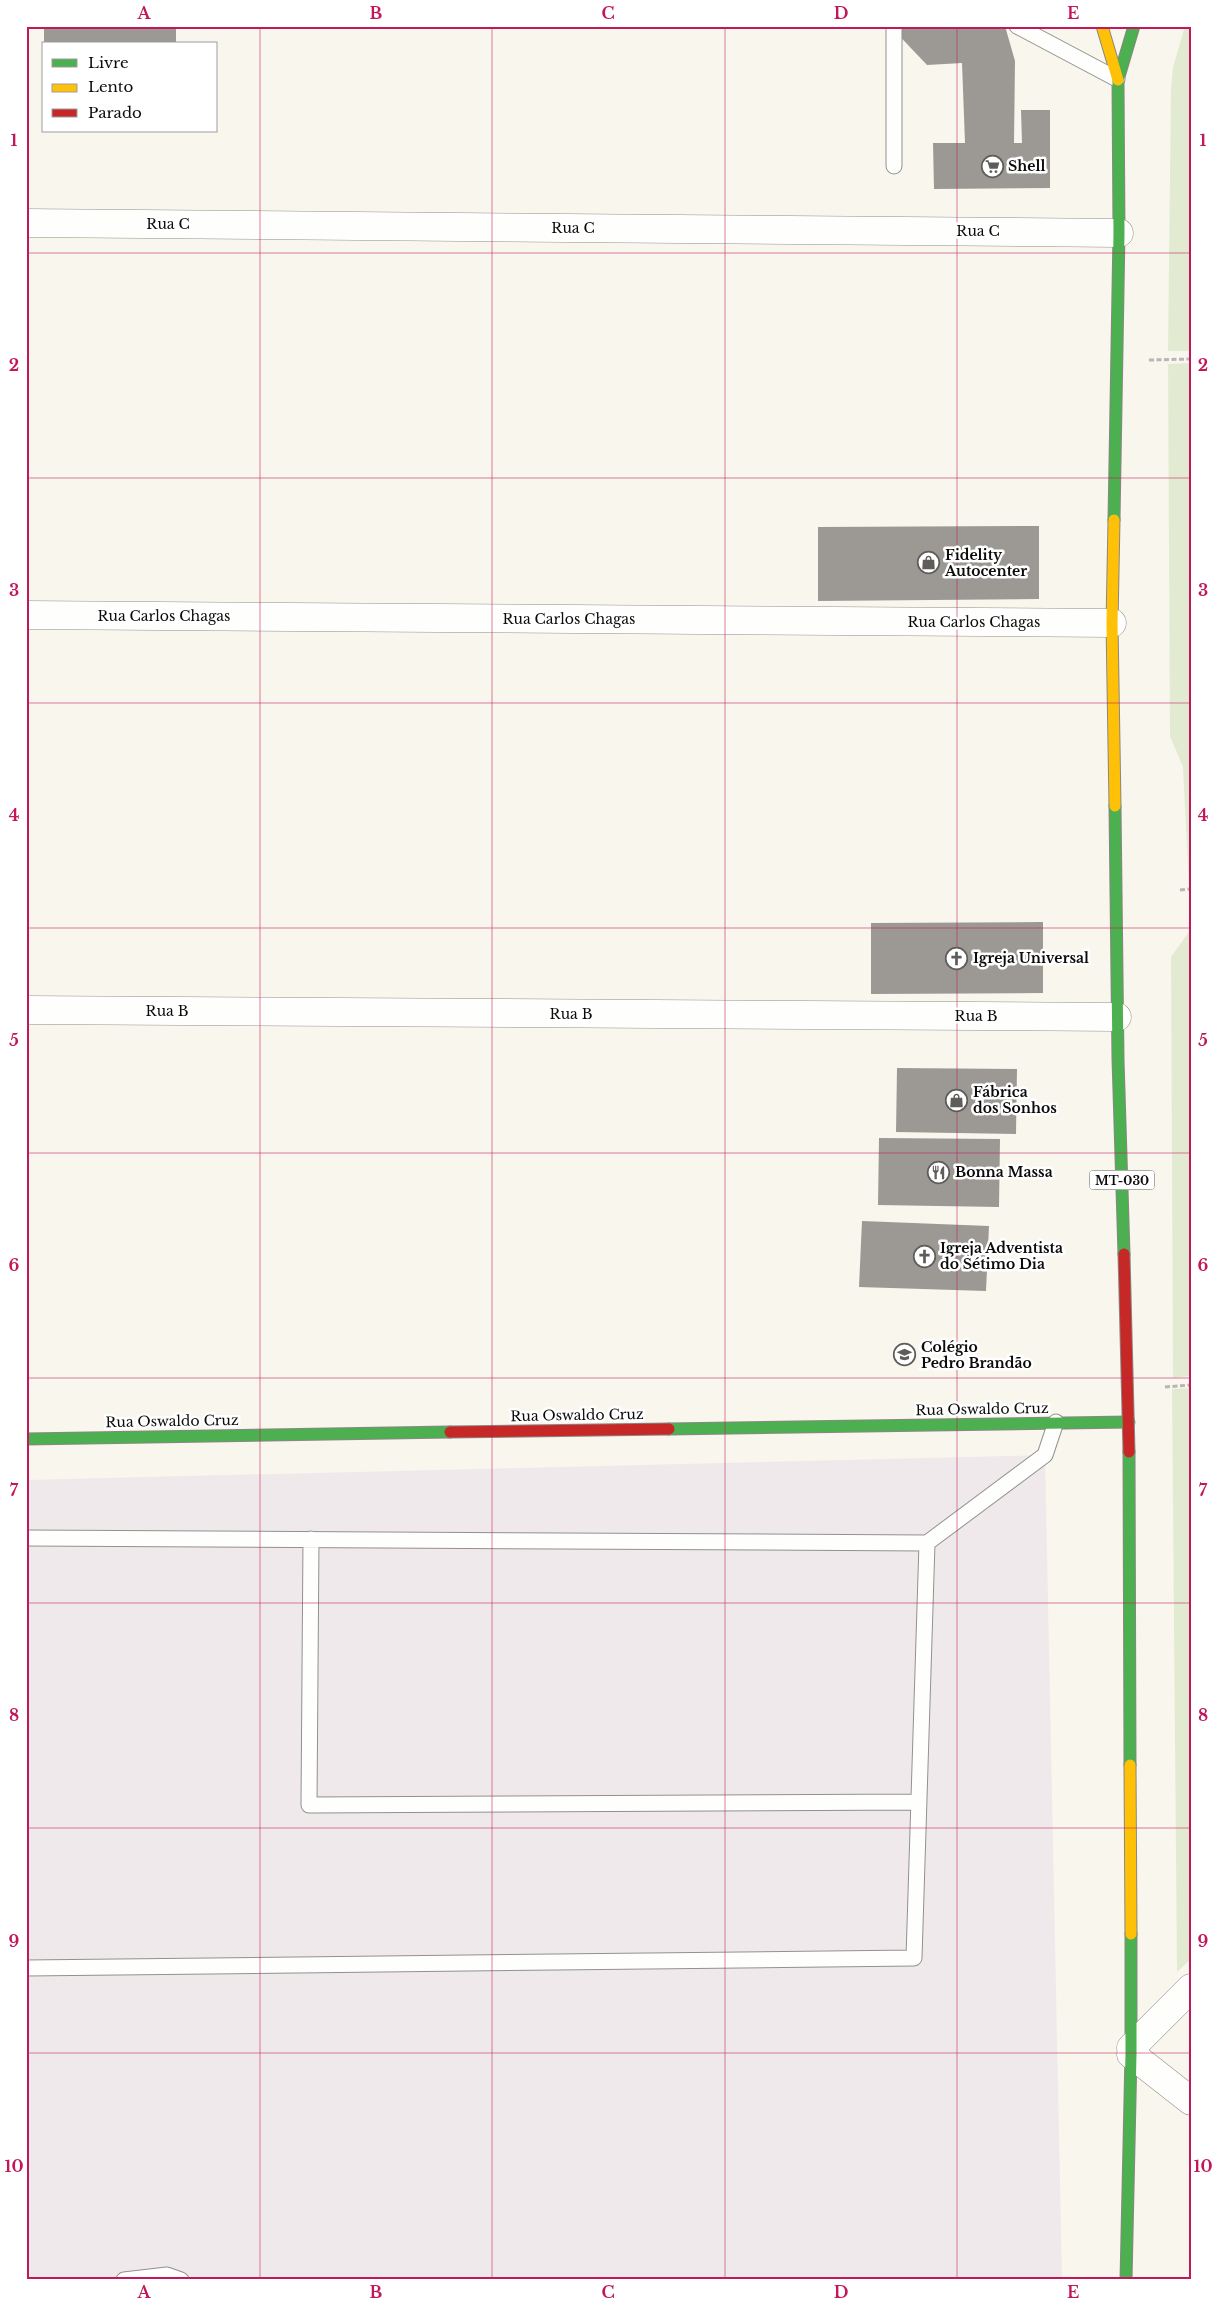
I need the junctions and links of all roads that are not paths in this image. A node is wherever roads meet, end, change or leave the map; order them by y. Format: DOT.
graph roads {
  1 [pos="894,26"];
  2 [pos="1017,26"];
  3 [pos="1102,26"];
  4 [pos="1134,26"];
  5 [pos="1118,80"];
  6 [pos="894,166"];
  7 [pos="26,223"];
  8 [pos="1119,232"];
  9 [pos="26,615"];
  10 [pos="1112,623"];
  11 [pos="26,1010"];
  12 [pos="1117,1017"];
  13 [pos="1056,1422"];
  14 [pos="1128,1422"];
  15 [pos="26,1439"];
  16 [pos="26,1538"];
  17 [pos="311,1540"];
  18 [pos="927,1543"];
  19 [pos="919,1802"];
  20 [pos="26,1968"];
  21 [pos="1191,1988"];
  22 [pos="1131,2051"];
  23 [pos="1191,2101"];
  24 [pos="124,2280"];
  25 [pos="182,2280"];
  26 [pos="1126,2280"];
  1 -- 6 [label="lane"];
  2 -- 5 [label="lane"];
  3 -- 5 [label="main road, MT-030"];
  4 -- 5 [label="main road, MT-030"];
  5 -- 8 [label="main road, MT-030"];
  7 -- 8 [label="street, Rua C"];
  8 -- 10 [label="main road, MT-030"];
  9 -- 10 [label="street, Rua Carlos Chagas"];
  10 -- 12 [label="main road, MT-030"];
  11 -- 12 [label="street, Rua B"];
  12 -- 14 [label="main road, MT-030"];
  13 -- 14 [label="main road, Rua Oswaldo Cruz"];
  13 -- 15 [label="main road, Rua Oswaldo Cruz"];
  13 -- 18 [label="lane"];
  14 -- 22 [label="main road, MT-030"];
  16 -- 17 [label="lane"];
  17 -- 18 [label="lane"];
  17 -- 19 [label="lane"];
  18 -- 19 [label="lane"];
  19 -- 20 [label="lane"];
  21 -- 22 [label="street"];
  22 -- 23 [label="street"];
  22 -- 26 [label="main road, MT-030"];
  24 -- 25 [label="lane"];
}
